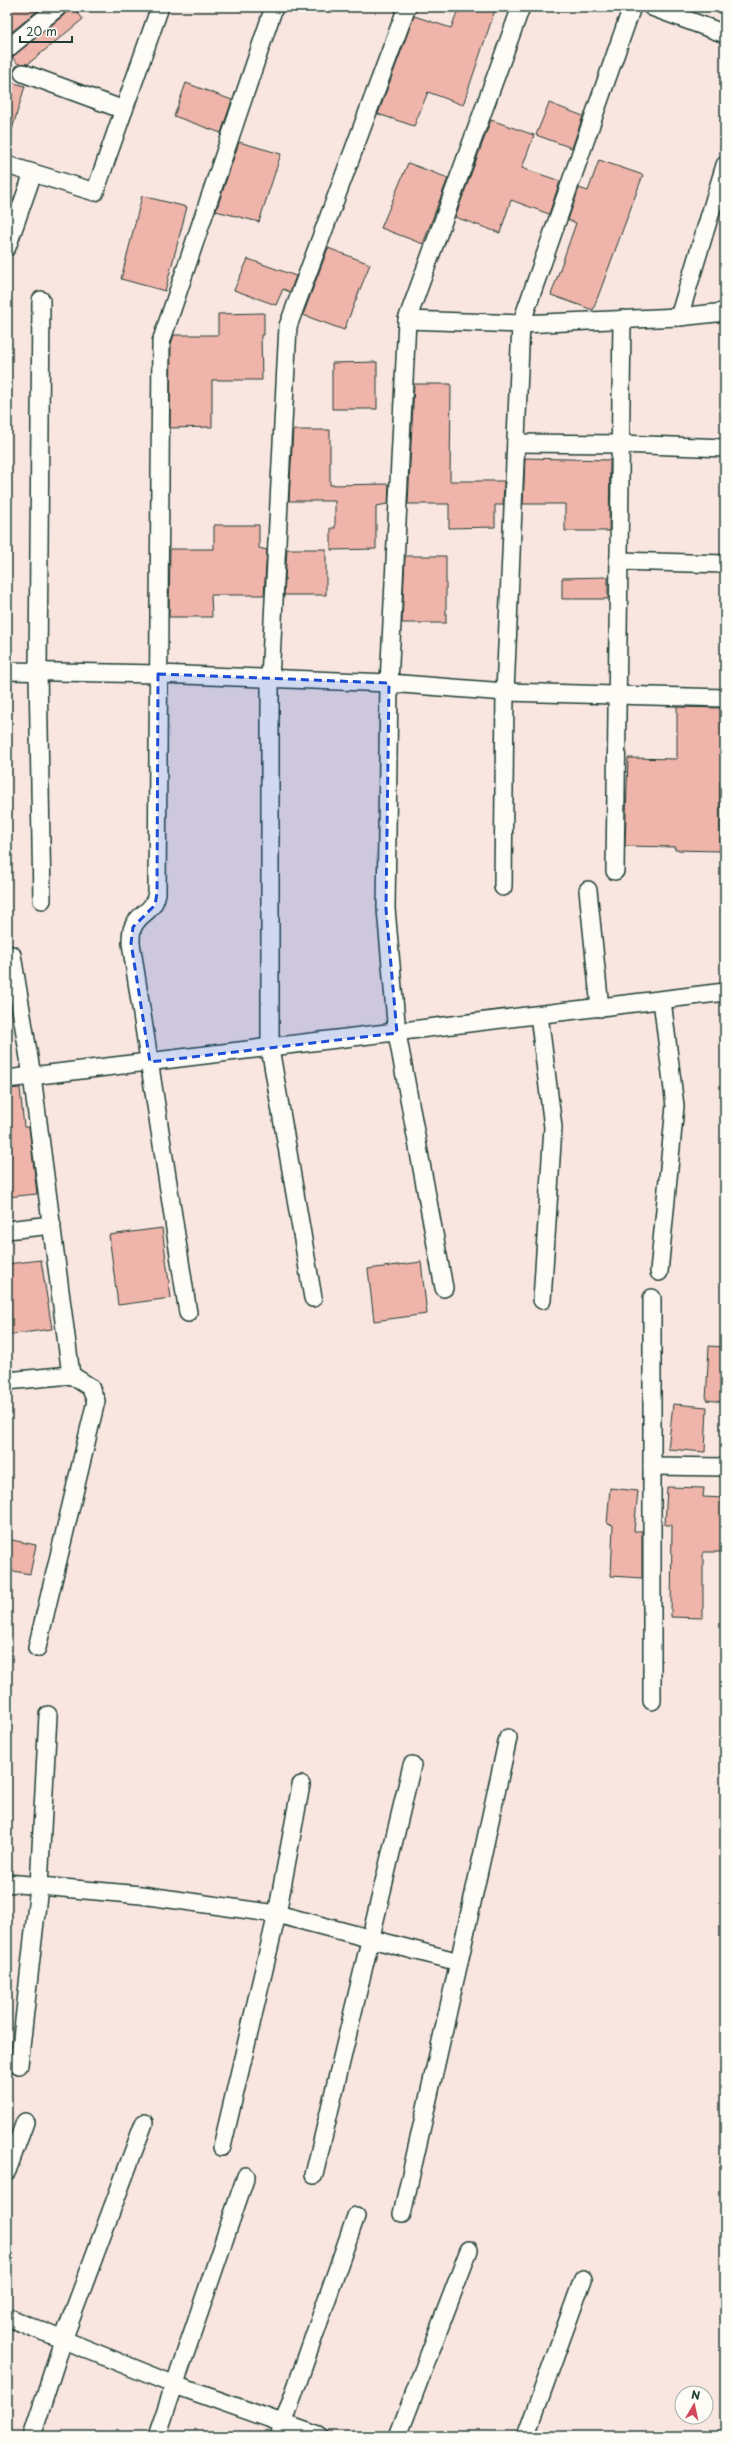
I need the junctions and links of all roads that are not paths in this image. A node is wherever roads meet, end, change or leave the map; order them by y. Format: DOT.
graph roads {
  1 [pos="58,7"];
  2 [pos="160,7"];
  3 [pos="274,7"];
  4 [pos="407,7"];
  5 [pos="520,7"];
  6 [pos="632,7"];
  7 [pos="652,7"];
  8 [pos="725,34"];
  9 [pos="7,49"];
  10 [pos="23,73"];
  11 [pos="124,110"];
  12 [pos="7,165"];
  13 [pos="725,165"];
  14 [pos="33,173"];
  15 [pos="7,247"];
  16 [pos="41,300"];
  17 [pos="725,312"];
  18 [pos="678,317"];
  19 [pos="622,319"];
  20 [pos="407,320"];
  21 [pos="521,324"];
  22 [pos="516,443"];
  23 [pos="620,444"];
  24 [pos="725,448"];
  25 [pos="618,561"];
  26 [pos="725,564"];
  27 [pos="7,671"];
  28 [pos="38,671"];
  29 [pos="158,674"];
  30 [pos="270,679"];
  31 [pos="389,683"];
  32 [pos="505,692"];
  33 [pos="616,695"];
  34 [pos="725,698"];
  35 [pos="615,871"];
  36 [pos="503,887"];
  37 [pos="588,890"];
  38 [pos="42,900"];
  39 [pos="12,955"];
  40 [pos="725,992"];
  41 [pos="662,1000"];
  42 [pos="600,1008"];
  43 [pos="539,1015"];
  44 [pos="397,1033"];
  45 [pos="270,1048"];
  46 [pos="150,1062"];
  47 [pos="32,1076"];
  48 [pos="7,1079"];
  49 [pos="52,1225"];
  50 [pos="7,1230"];
  51 [pos="659,1272"];
  52 [pos="444,1288"];
  53 [pos="313,1298"];
  54 [pos="652,1298"];
  55 [pos="542,1300"];
  56 [pos="188,1313"];
  57 [pos="71,1375"];
  58 [pos="7,1381"];
  59 [pos="652,1466"];
  60 [pos="725,1467"];
  61 [pos="36,1648"];
  62 [pos="652,1701"];
  63 [pos="48,1715"];
  64 [pos="508,1738"];
  65 [pos="412,1765"];
  66 [pos="301,1785"];
  67 [pos="7,1882"];
  68 [pos="39,1886"];
  69 [pos="277,1914"];
  70 [pos="370,1937"];
  71 [pos="459,1962"];
  72 [pos="19,2065"];
  73 [pos="25,2122"];
  74 [pos="144,2122"];
  75 [pos="222,2147"];
  76 [pos="7,2171"];
  77 [pos="314,2175"];
  78 [pos="246,2176"];
  79 [pos="402,2214"];
  80 [pos="356,2216"];
  81 [pos="469,2250"];
  82 [pos="583,2279"];
  83 [pos="7,2318"];
  84 [pos="63,2340"];
  85 [pos="175,2385"];
  86 [pos="281,2430"];
  87 [pos="32,2436"];
  88 [pos="157,2436"];
  89 [pos="319,2436"];
  90 [pos="398,2436"];
  91 [pos="526,2436"];
  1 -- 9 [label="street"];
  2 -- 11 [label="street"];
  3 -- 29 [label="street"];
  4 -- 30 [label="street"];
  5 -- 20 [label="street"];
  6 -- 21 [label="street"];
  7 -- 8 [label="street"];
  10 -- 11 [label="street"];
  11 -- 14 [label="street"];
  12 -- 14 [label="street"];
  13 -- 18 [label="street"];
  14 -- 15 [label="street"];
  16 -- 28 [label="street"];
  17 -- 18 [label="street"];
  18 -- 19 [label="street"];
  19 -- 21 [label="street"];
  19 -- 23 [label="street"];
  20 -- 21 [label="street"];
  20 -- 31 [label="street"];
  21 -- 22 [label="street"];
  22 -- 23 [label="street"];
  22 -- 32 [label="street"];
  23 -- 24 [label="street"];
  23 -- 25 [label="street"];
  25 -- 26 [label="street"];
  25 -- 33 [label="street"];
  27 -- 28 [label="street"];
  28 -- 29 [label="street"];
  28 -- 38 [label="street"];
  29 -- 30 [label="street"];
  29 -- 46 [label="street"];
  30 -- 31 [label="street"];
  30 -- 45 [label="street"];
  31 -- 32 [label="street"];
  31 -- 44 [label="street"];
  32 -- 33 [label="street"];
  32 -- 36 [label="street"];
  33 -- 34 [label="street"];
  33 -- 35 [label="street"];
  37 -- 42 [label="street"];
  39 -- 47 [label="street"];
  40 -- 41 [label="street"];
  41 -- 42 [label="street"];
  41 -- 51 [label="street"];
  42 -- 43 [label="street"];
  43 -- 44 [label="street"];
  43 -- 55 [label="street"];
  44 -- 45 [label="street"];
  44 -- 52 [label="street"];
  45 -- 46 [label="street"];
  45 -- 53 [label="street"];
  46 -- 47 [label="street"];
  46 -- 56 [label="street"];
  47 -- 48 [label="street"];
  47 -- 49 [label="street"];
  49 -- 50 [label="street"];
  49 -- 57 [label="street"];
  54 -- 59 [label="street"];
  57 -- 58 [label="street"];
  57 -- 61 [label="street"];
  59 -- 60 [label="street"];
  59 -- 62 [label="street"];
  63 -- 68 [label="street"];
  64 -- 71 [label="street"];
  65 -- 70 [label="street"];
  66 -- 69 [label="street"];
  67 -- 68 [label="street"];
  68 -- 69 [label="street"];
  68 -- 72 [label="street"];
  69 -- 70 [label="street"];
  69 -- 75 [label="street"];
  70 -- 71 [label="street"];
  70 -- 77 [label="street"];
  71 -- 79 [label="street"];
  73 -- 76 [label="street"];
  74 -- 84 [label="street"];
  78 -- 85 [label="street"];
  80 -- 86 [label="street"];
  81 -- 90 [label="street"];
  82 -- 91 [label="street"];
  83 -- 84 [label="street"];
  84 -- 85 [label="street"];
  84 -- 87 [label="street"];
  85 -- 86 [label="street"];
  85 -- 88 [label="street"];
  86 -- 89 [label="street"];
}
